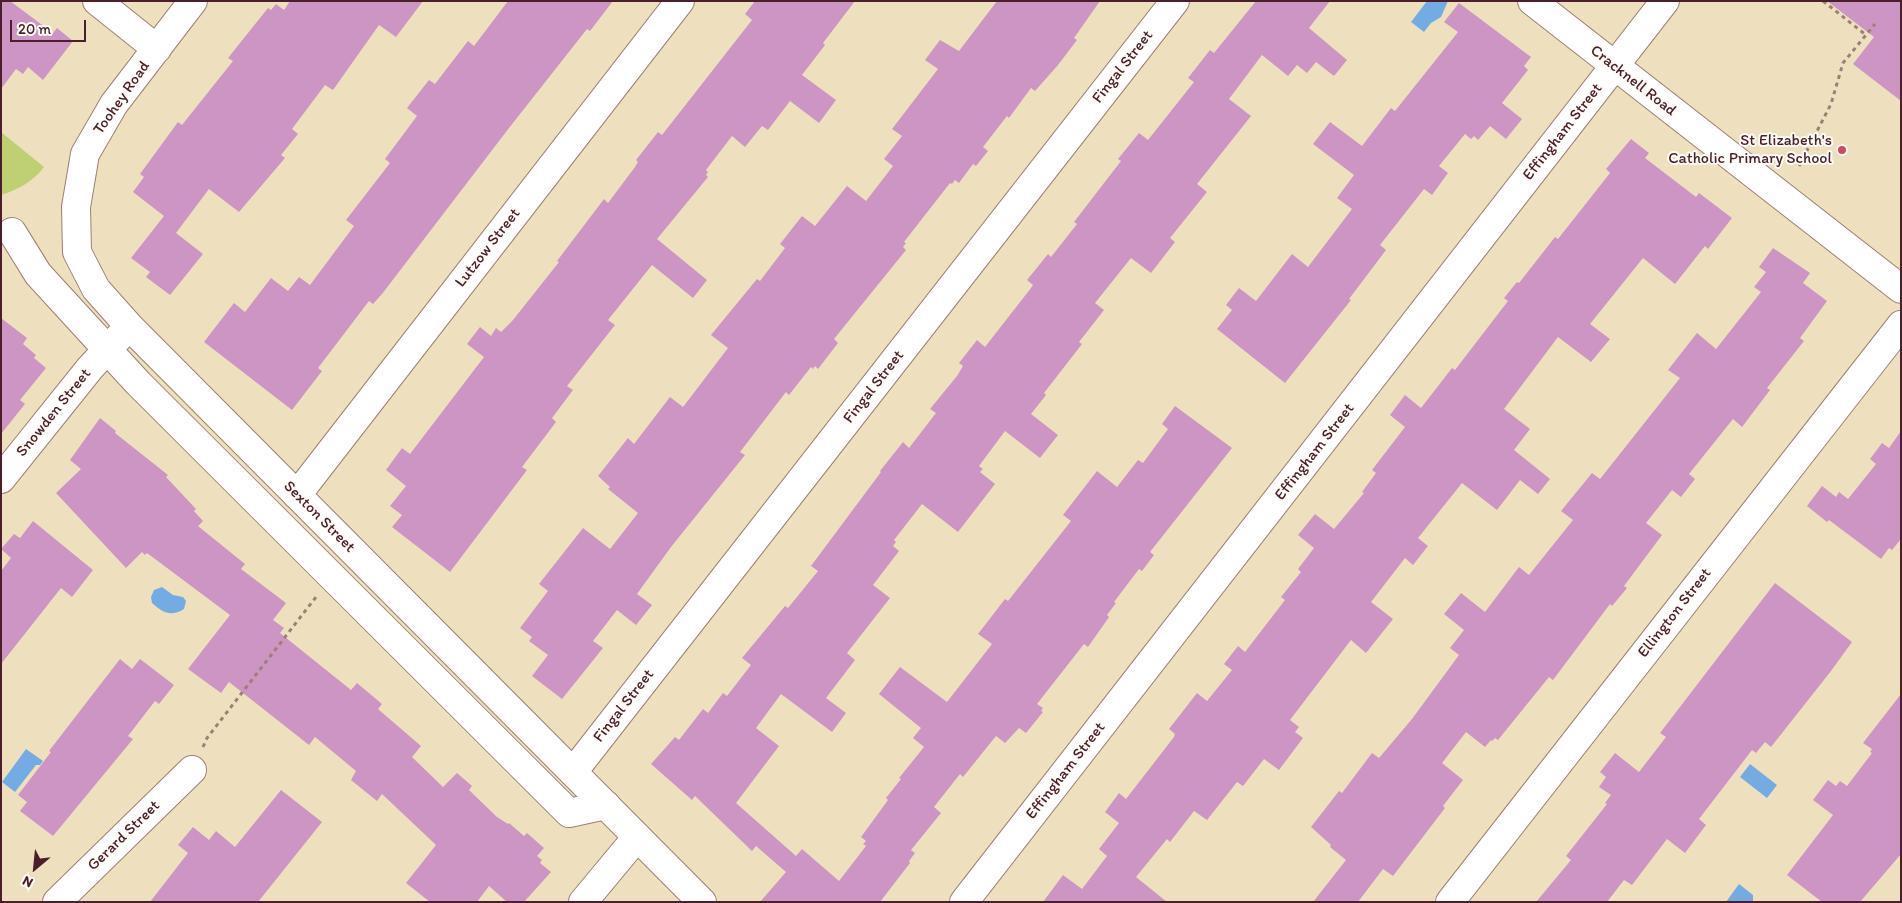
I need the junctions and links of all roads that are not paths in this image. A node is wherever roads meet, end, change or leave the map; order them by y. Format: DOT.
graph roads {
  1 [pos="97,1"];
  2 [pos="193,1"];
  3 [pos="680,1"];
  4 [pos="1175,1"];
  5 [pos="1532,1"];
  6 [pos="1665,1"];
  7 [pos="157,49"];
  8 [pos="1615,66"];
  9 [pos="76,207"];
  10 [pos="12,232"];
  11 [pos="1901,289"];
  12 [pos="1901,325"];
  13 [pos="129,326"];
  14 [pos="108,348"];
  15 [pos="1,479"];
  16 [pos="297,495"];
  17 [pos="192,770"];
  18 [pos="573,772"];
  19 [pos="606,805"];
  20 [pos="637,837"];
  21 [pos="57,902"];
  22 [pos="583,902"];
  23 [pos="702,902"];
  24 [pos="964,902"];
  25 [pos="1450,902"];
  1 -- 7 [label="street"];
  2 -- 7 [label="street, Toohey Road"];
  3 -- 16 [label="street, Lutzow Street"];
  4 -- 18 [label="street, Fingal Street"];
  5 -- 8 [label="street, Cracknell Road"];
  6 -- 8 [label="street, Effingham Street"];
  7 -- 9 [label="street, Toohey Road"];
  8 -- 11 [label="street, Cracknell Road"];
  8 -- 24 [label="street, Effingham Street"];
  9 -- 13 [label="street, Sexton Street"];
  10 -- 14 [label="street"];
  12 -- 25 [label="street, Ellington Street"];
  13 -- 14 [label="street, Snowden Street"];
  13 -- 16 [label="street, Sexton Street"];
  14 -- 15 [label="street, Snowden Street"];
  14 -- 19 [label="street, Sexton Street"];
  16 -- 18 [label="street, Sexton Street"];
  17 -- 21 [label="street, Gerard Street"];
  18 -- 19 [label="street, Sexton Street"];
  19 -- 20 [label="street, Sexton Street"];
  20 -- 22 [label="street"];
  20 -- 23 [label="street, Sexton Street"];
}
